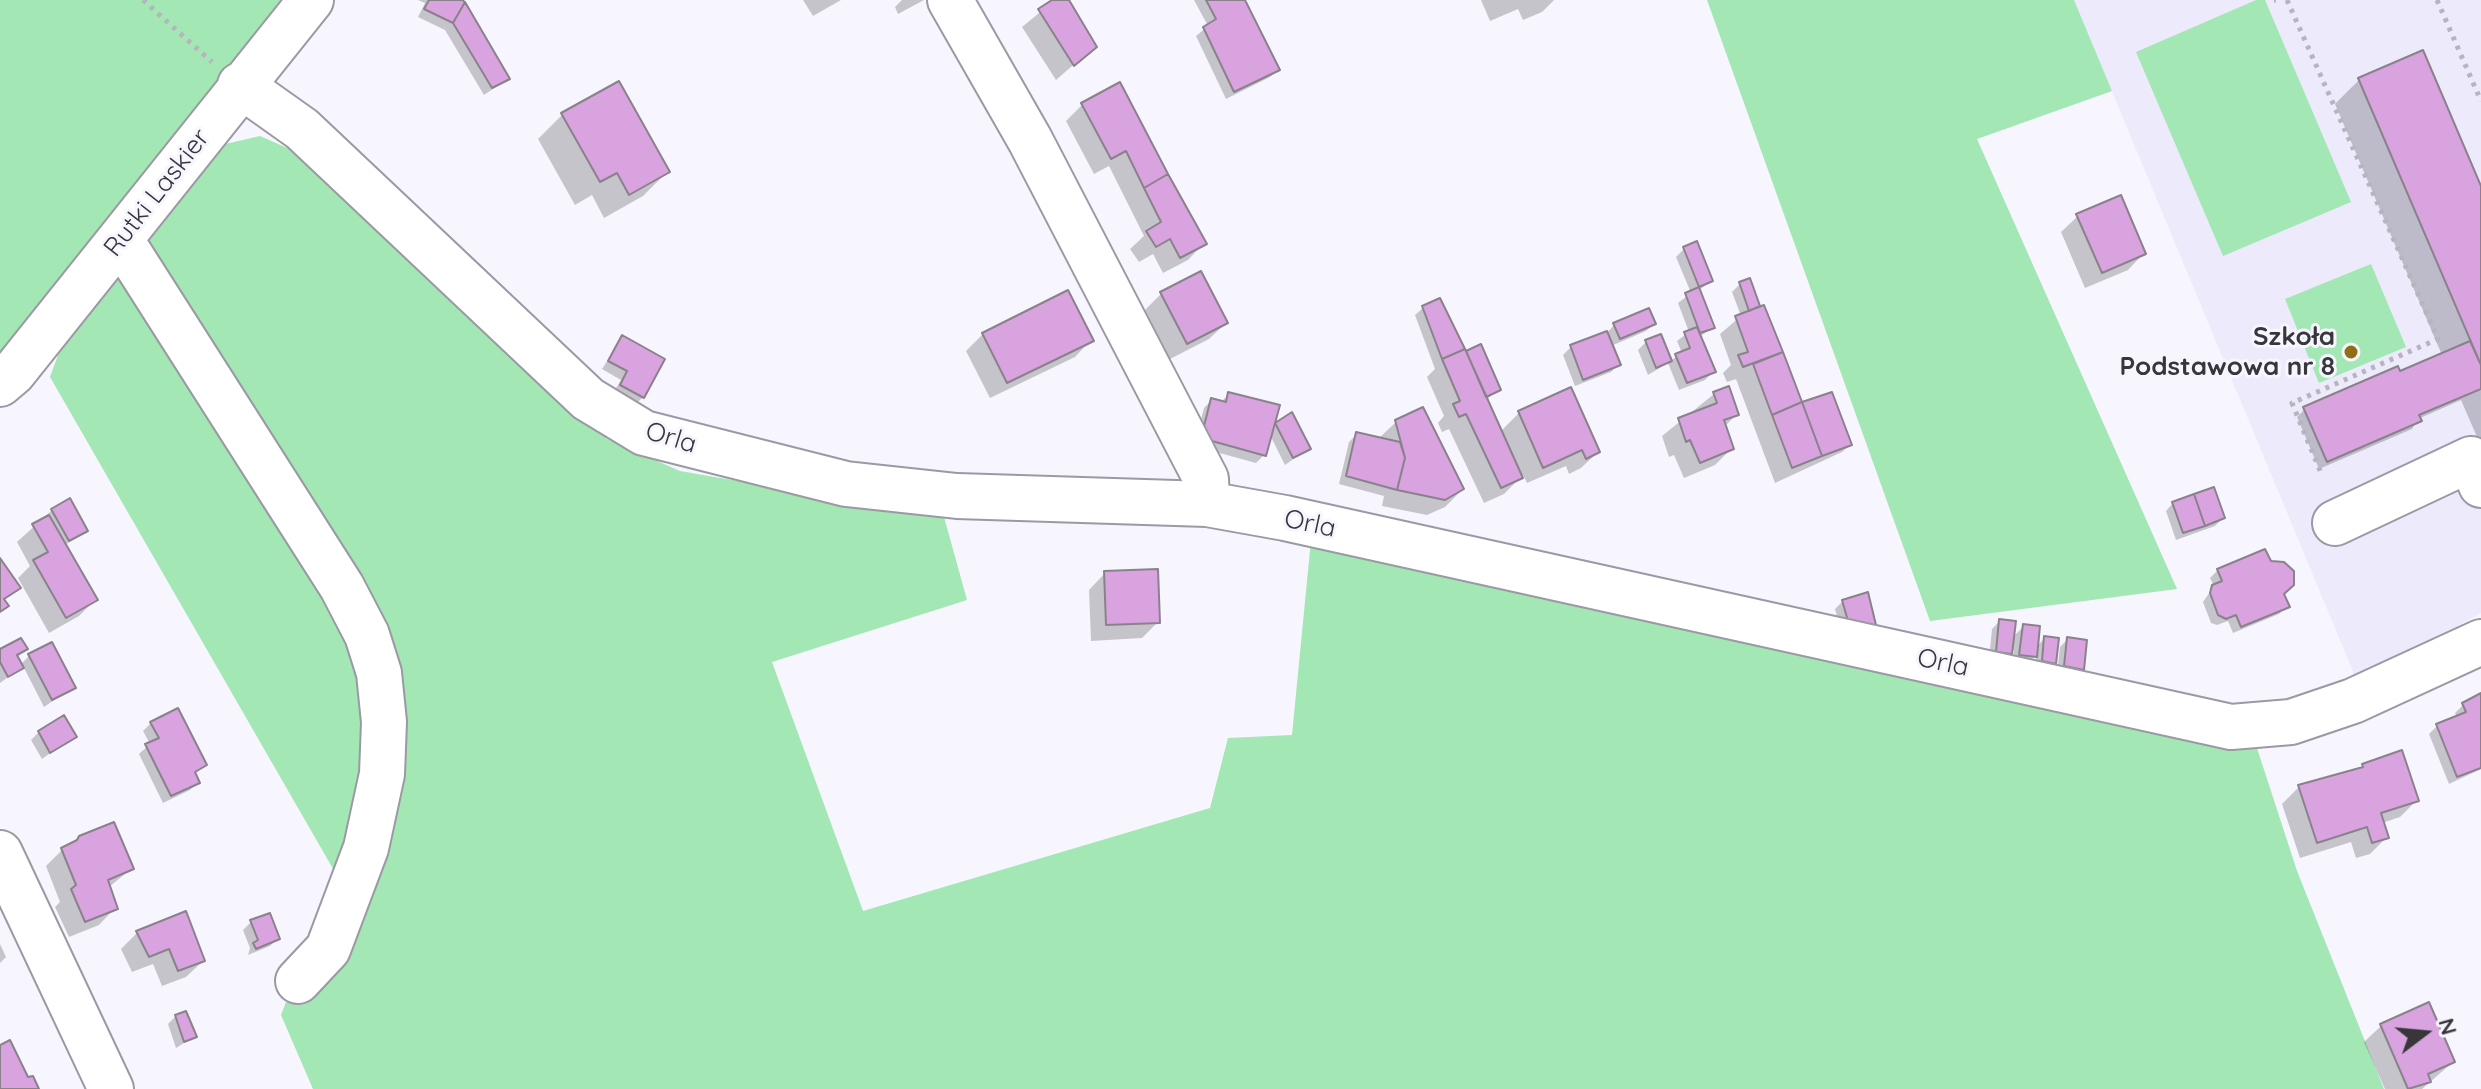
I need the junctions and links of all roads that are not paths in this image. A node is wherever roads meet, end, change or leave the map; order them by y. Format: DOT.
graph roads {
  1 [pos="311,0"];
  2 [pos="950,0"];
  3 [pos="240,85"];
  4 [pos="121,240"];
  5 [pos="0,384"];
  6 [pos="2481,485"];
  7 [pos="1207,504"];
  8 [pos="2335,523"];
  9 [pos="2481,642"];
  10 [pos="0,853"];
  11 [pos="298,981"];
  12 [pos="111,1089"];
  1 -- 3 [label="street, Rutki Laskier"];
  2 -- 7 [label="street"];
  3 -- 4 [label="street, Rutki Laskier"];
  3 -- 7 [label="street, Orla"];
  4 -- 5 [label="street, Rutki Laskier"];
  4 -- 11 [label="street"];
  6 -- 8 [label="street"];
  7 -- 9 [label="street, Orla"];
  10 -- 12 [label="street"];
}
